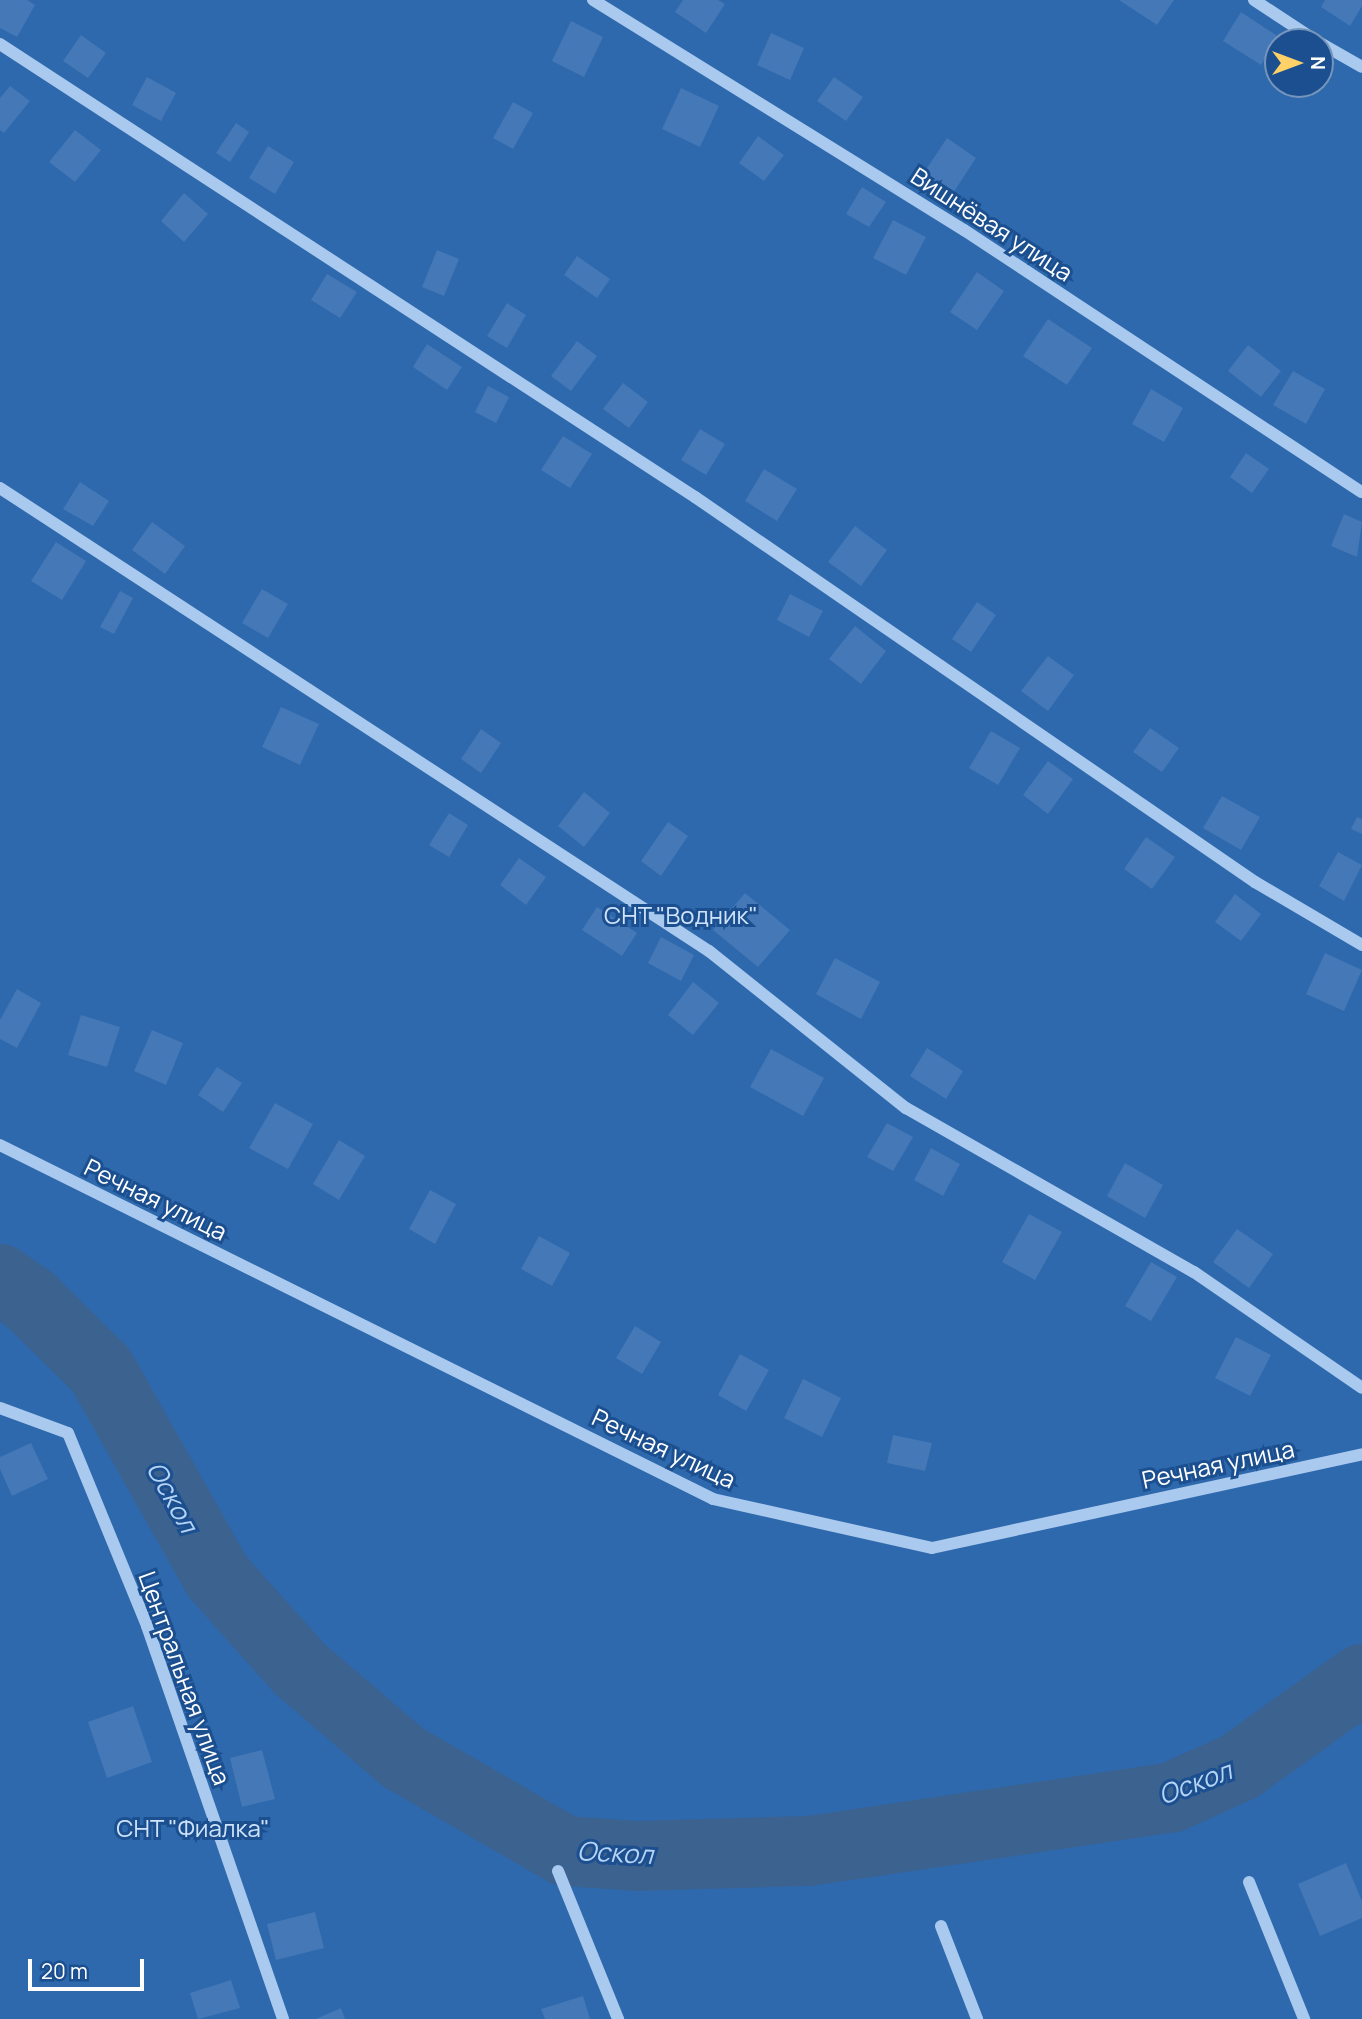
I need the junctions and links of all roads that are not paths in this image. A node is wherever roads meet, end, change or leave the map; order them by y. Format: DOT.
graph roads {
  1 [pos="593,0"];
  2 [pos="1254,0"];
  3 [pos="1296,28"];
  4 [pos="0,44"];
  5 [pos="1334,51"];
  6 [pos="1362,67"];
  7 [pos="0,488"];
  8 [pos="1362,492"];
  9 [pos="1362,945"];
  10 [pos="0,1145"];
  11 [pos="1362,1388"];
  12 [pos="0,1408"];
  13 [pos="1362,1454"];
  14 [pos="558,1871"];
  15 [pos="1249,1882"];
  16 [pos="941,1926"];
  17 [pos="283,2019"];
  18 [pos="618,2019"];
  19 [pos="977,2019"];
  20 [pos="1304,2019"];
  1 -- 8 [label="lane, Вишнёвая улица"];
  2 -- 3 [label="lane"];
  4 -- 9 [label="lane"];
  5 -- 6 [label="lane"];
  7 -- 11 [label="lane"];
  10 -- 13 [label="lane, Речная улица"];
  12 -- 17 [label="lane, Центральная улица"];
  14 -- 18 [label="lane"];
  15 -- 20 [label="lane"];
  16 -- 19 [label="lane"];
}
